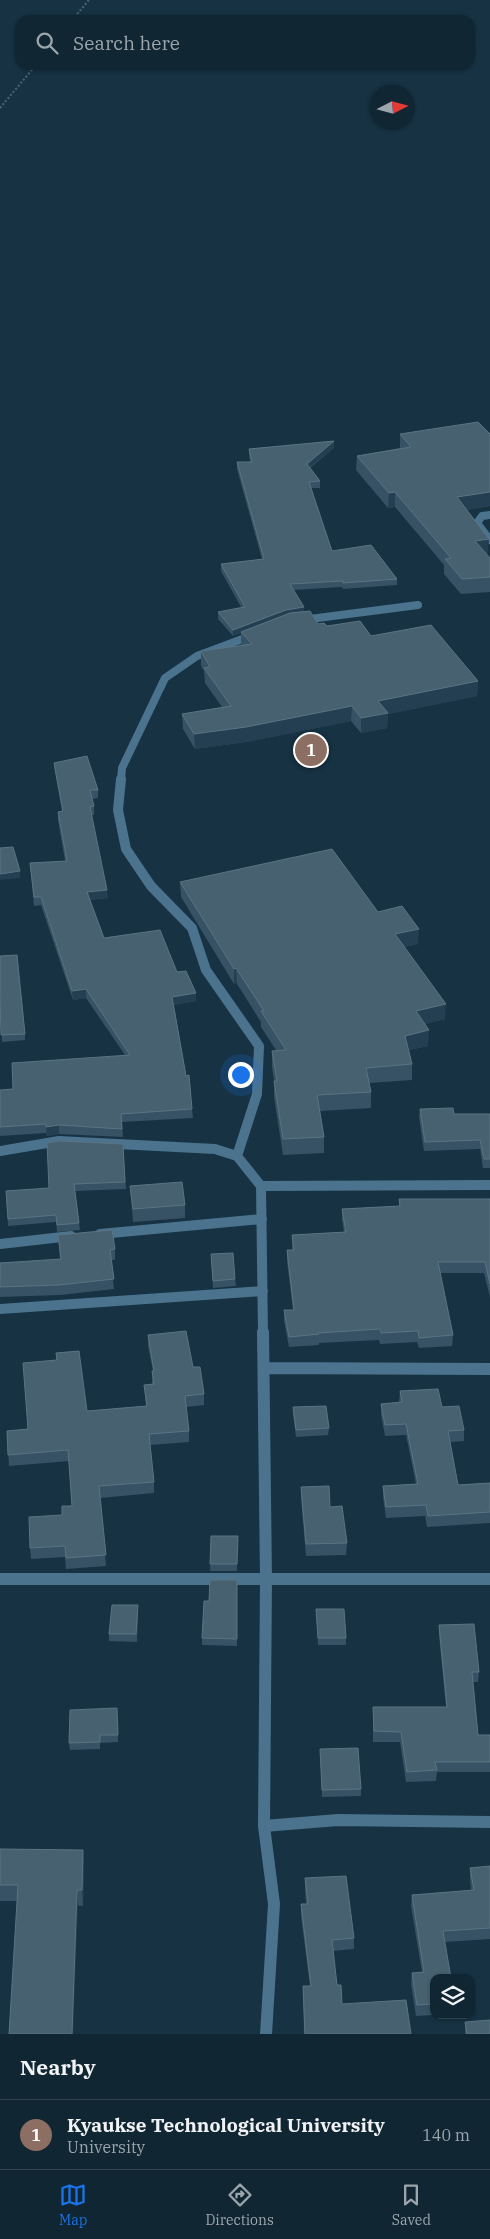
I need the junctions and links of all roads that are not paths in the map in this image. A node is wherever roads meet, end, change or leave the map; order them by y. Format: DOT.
graph roads {
  1 [pos="490,515"];
  2 [pos="490,540"];
  3 [pos="418,604"];
  4 [pos="288,622"];
  5 [pos="261,632"];
  6 [pos="0,1151"];
  7 [pos="237,1156"];
  8 [pos="490,1185"];
  9 [pos="261,1186"];
  10 [pos="262,1219"];
  11 [pos="0,1244"];
  12 [pos="263,1291"];
  13 [pos="0,1309"];
  14 [pos="264,1368"];
  15 [pos="490,1369"];
  16 [pos="0,1579"];
  17 [pos="266,1579"];
  18 [pos="490,1579"];
  19 [pos="490,1822"];
  20 [pos="264,1826"];
  21 [pos="266,2034"];
  1 -- 2 [label="street"];
  3 -- 4 [label="street"];
  5 -- 7 [label="street"];
  6 -- 7 [label="street"];
  7 -- 9 [label="street"];
  8 -- 9 [label="street"];
  9 -- 10 [label="street"];
  10 -- 11 [label="street"];
  10 -- 12 [label="street"];
  12 -- 13 [label="street"];
  12 -- 14 [label="street"];
  14 -- 15 [label="street"];
  14 -- 17 [label="street"];
  16 -- 17 [label="street"];
  17 -- 18 [label="street"];
  17 -- 20 [label="street"];
  19 -- 20 [label="street"];
  20 -- 21 [label="street"];
}
